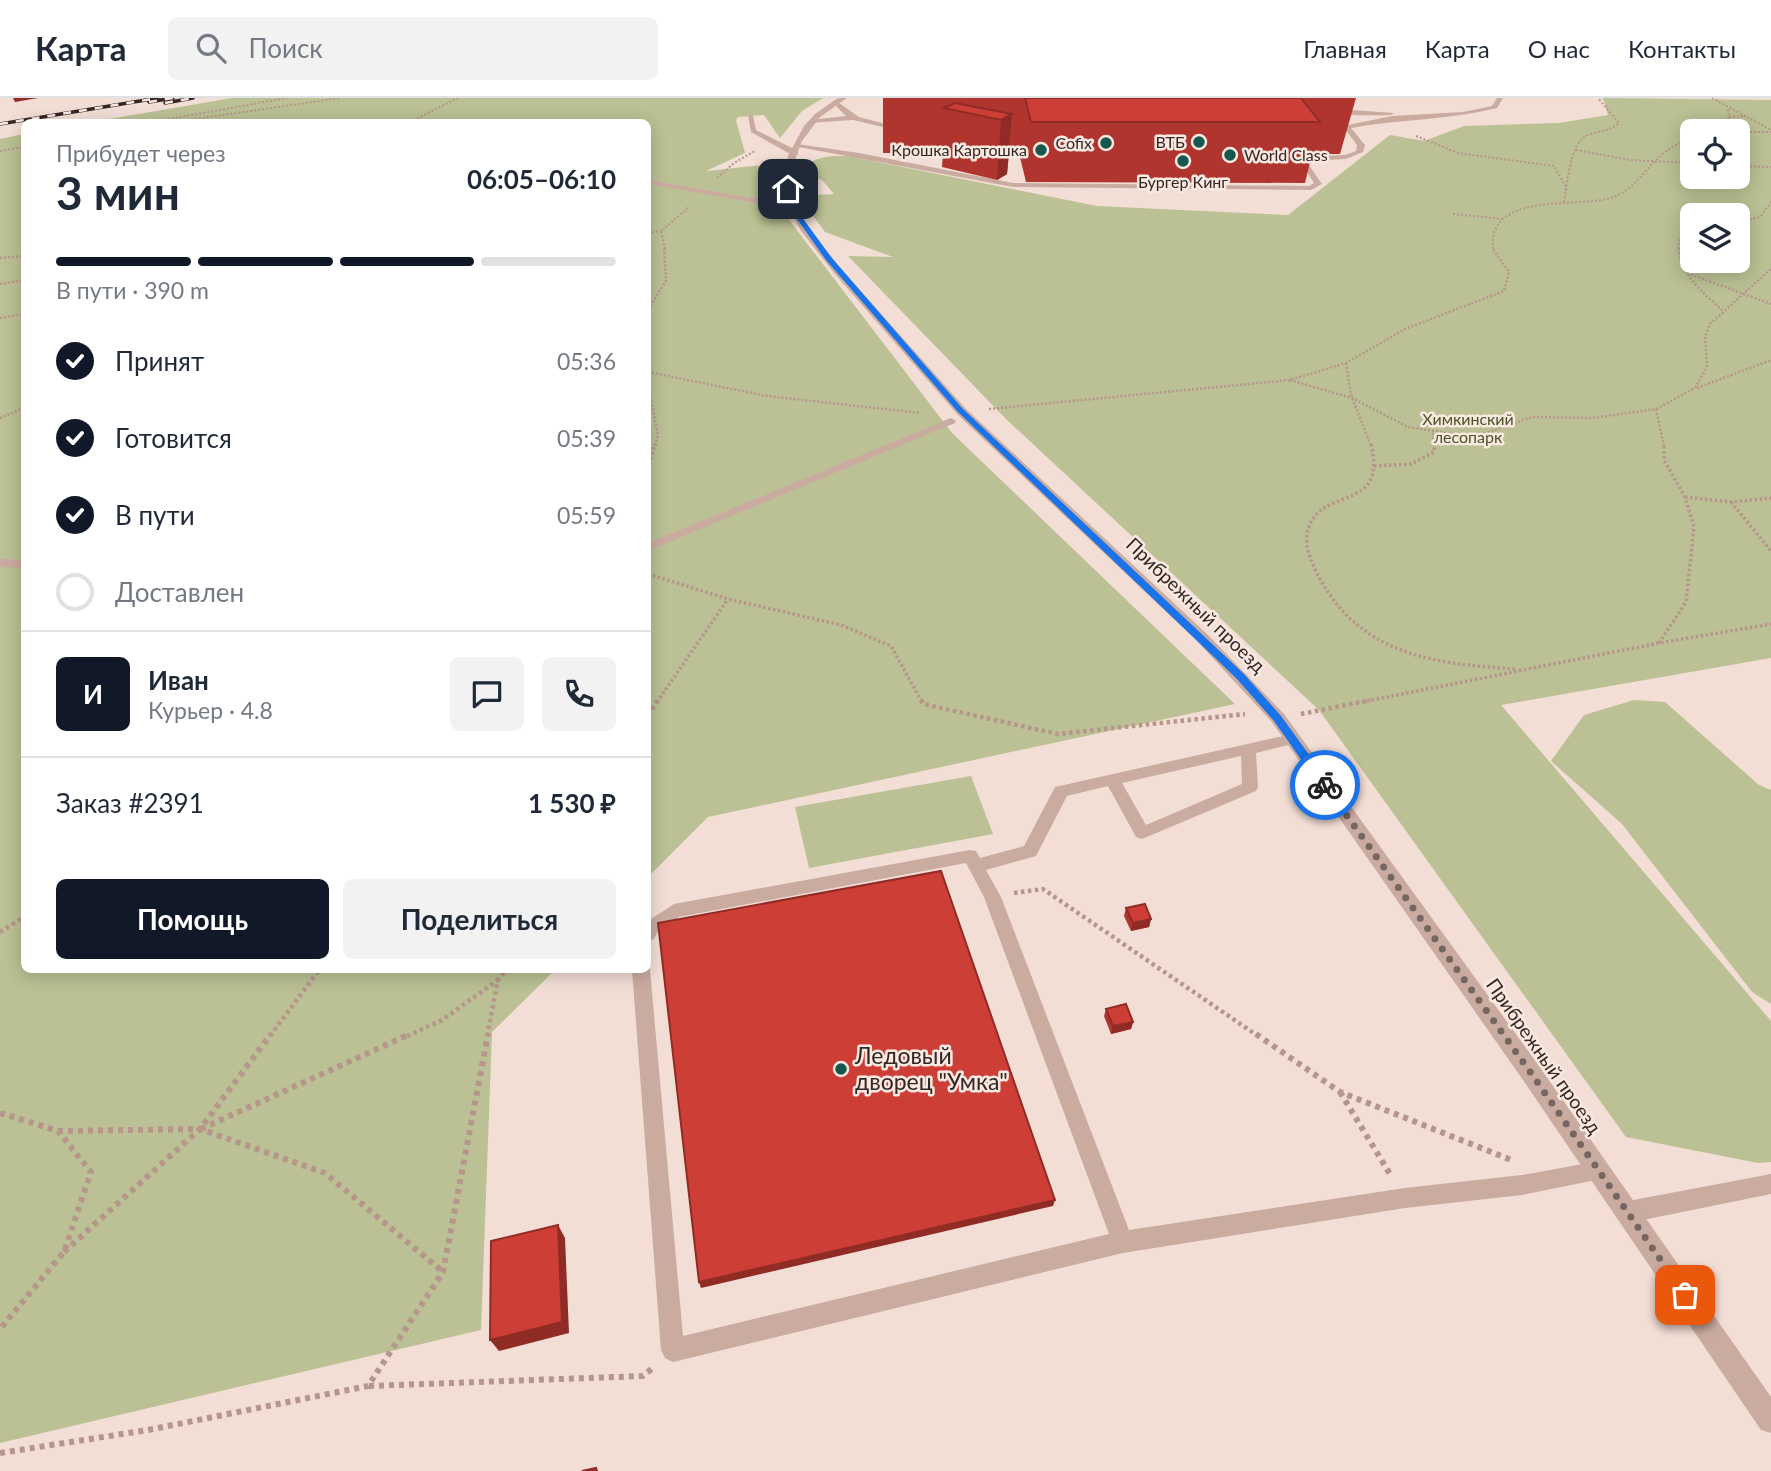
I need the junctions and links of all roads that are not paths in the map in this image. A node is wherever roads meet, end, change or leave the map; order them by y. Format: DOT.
graph roads {
  1 [pos="844,98"];
  2 [pos="1500,98"];
  3 [pos="835,102"];
  4 [pos="1311,102"];
  5 [pos="1338,111"];
  6 [pos="1425,114"];
  7 [pos="1321,115"];
  8 [pos="750,116"];
  9 [pos="855,118"];
  10 [pos="810,122"];
  11 [pos="1364,125"];
  12 [pos="1349,128"];
  13 [pos="913,131"];
  14 [pos="1321,131"];
  15 [pos="796,150"];
  16 [pos="651,183"];
  17 [pos="790,200"];
  18 [pos="951,421"];
  19 [pos="651,546"];
  20 [pos="0,563"];
  21 [pos="21,564"];
  22 [pos="1292,739"];
  23 [pos="1248,749"];
  24 [pos="1112,780"];
  25 [pos="976,866"];
  26 [pos="651,928"];
  27 [pos="640,973"];
  28 [pos="1599,1171"];
  29 [pos="1771,1184"];
  30 [pos="1628,1212"];
  31 [pos="1123,1242"];
  32 [pos="1771,1420"];
  1 -- 3 [label="street"];
  2 -- 6 [label="lane"];
  3 -- 9 [label="lane"];
  3 -- 10 [label="street"];
  4 -- 5 [label="lane"];
  5 -- 6 [label="lane"];
  5 -- 11 [label="lane"];
  6 -- 11 [label="lane"];
  7 -- 12 [label="lane"];
  8 -- 15 [label="lane"];
  9 -- 10 [label="lane"];
  9 -- 13 [label="lane"];
  10 -- 15 [label="street"];
  11 -- 12 [label="lane"];
  12 -- 14 [label="lane"];
  12 -- 15 [label="lane"];
  15 -- 17 [label="street"];
  16 -- 17 [label="lane"];
  17 -- 22 [label="street, Прибрежный проезд"];
  18 -- 19 [label="lane"];
  20 -- 21 [label="lane"];
  22 -- 23 [label="lane"];
  22 -- 28 [label="street, Прибрежный проезд"];
  23 -- 24 [label="lane"];
  23 -- 24 [label="lane"];
  24 -- 25 [label="lane"];
  25 -- 26 [label="lane"];
  25 -- 31 [label="lane"];
  27 -- 31 [label="lane"];
  28 -- 30 [label="street, Прибрежный проезд"];
  28 -- 31 [label="lane"];
  29 -- 30 [label="lane"];
  30 -- 32 [label="street, Прибрежный проезд"];
}
